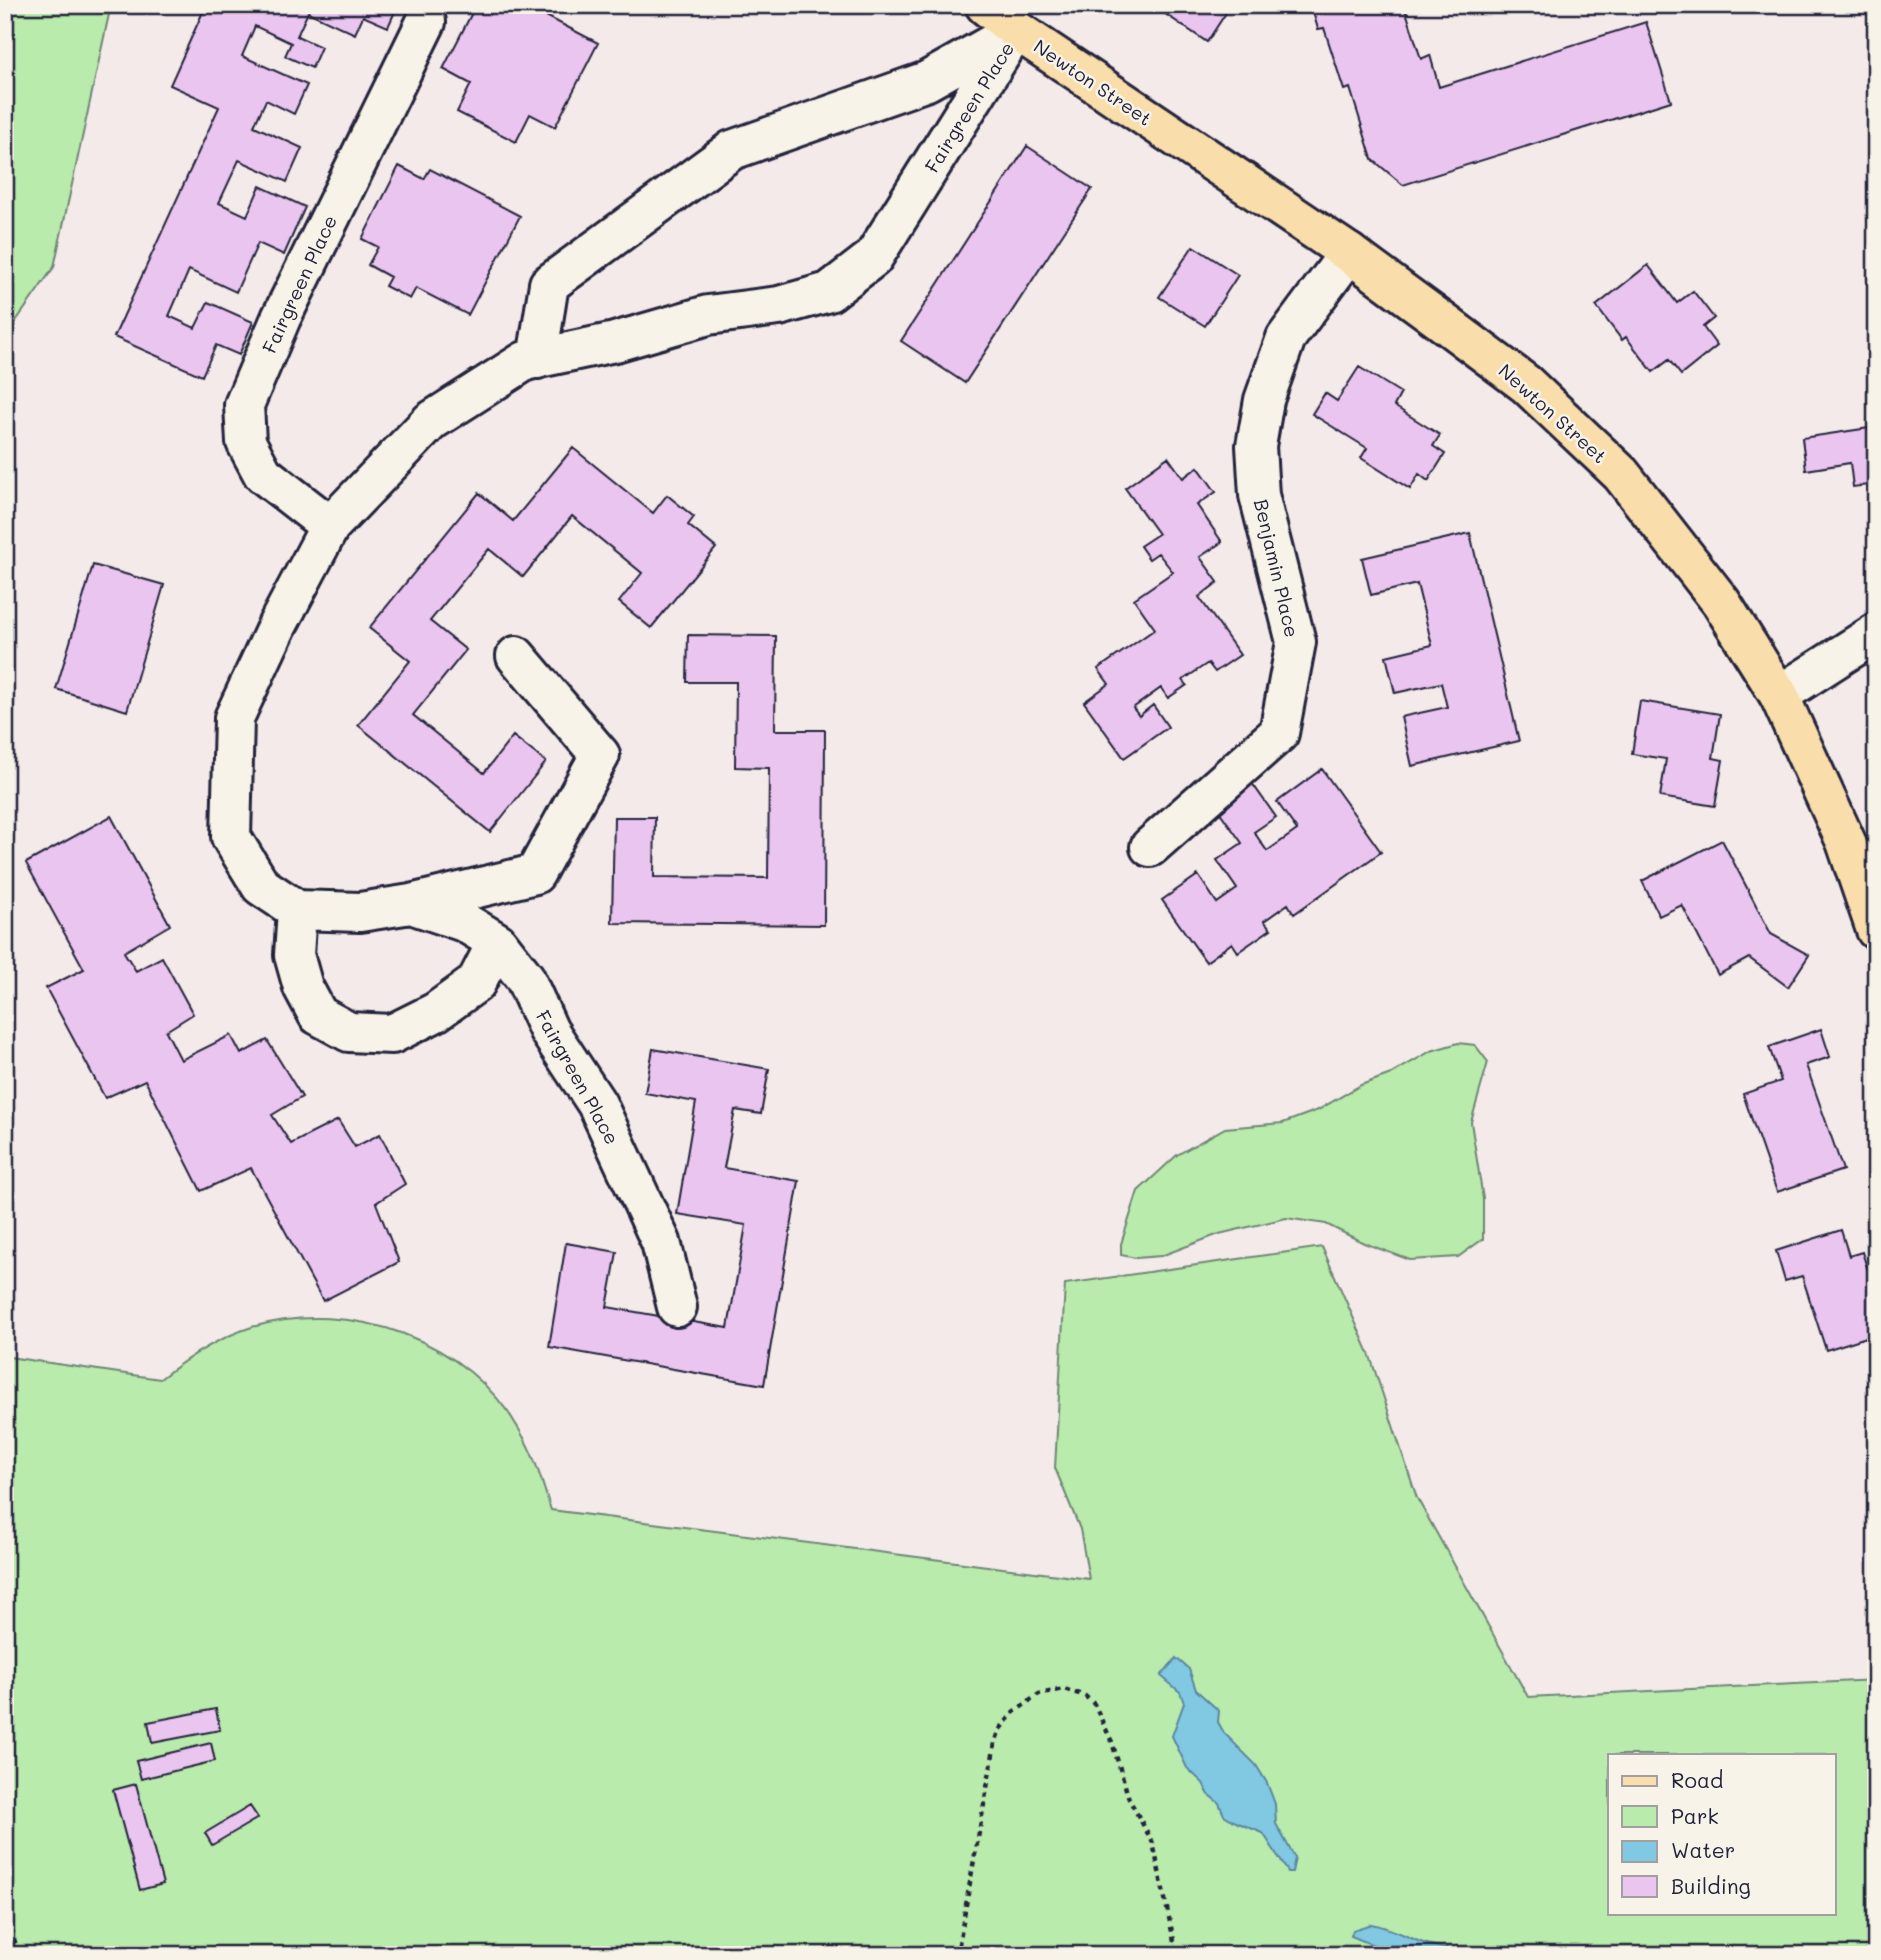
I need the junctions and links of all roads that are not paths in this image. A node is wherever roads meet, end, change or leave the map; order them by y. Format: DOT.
graph roads {
  1 [pos="985,5"];
  2 [pos="1013,18"];
  3 [pos="426,22"];
  4 [pos="1349,253"];
  5 [pos="537,359"];
  6 [pos="330,526"];
  7 [pos="1876,633"];
  8 [pos="516,656"];
  9 [pos="1779,695"];
  10 [pos="1150,847"];
  11 [pos="411,904"];
  12 [pos="297,909"];
  13 [pos="1876,929"];
  14 [pos="497,942"];
  15 [pos="677,1307"];
  1 -- 2 [label="main road, Newton Street"];
  2 -- 4 [label="main road, Newton Street"];
  2 -- 5 [label="street, Fairgreen Place"];
  2 -- 5 [label="street, Fairgreen Place"];
  3 -- 6 [label="street, Fairgreen Place"];
  4 -- 9 [label="main road, Newton Street"];
  4 -- 10 [label="street, Benjamin Place"];
  5 -- 6 [label="street, Fairgreen Place"];
  6 -- 12 [label="street, Fairgreen Place"];
  7 -- 9 [label="street"];
  8 -- 11 [label="street, Fairgreen Place"];
  9 -- 13 [label="main road, Newton Street"];
  11 -- 12 [label="street, Fairgreen Place"];
  11 -- 14 [label="street, Fairgreen Place"];
  12 -- 14 [label="street"];
  14 -- 15 [label="street, Fairgreen Place"];
}
